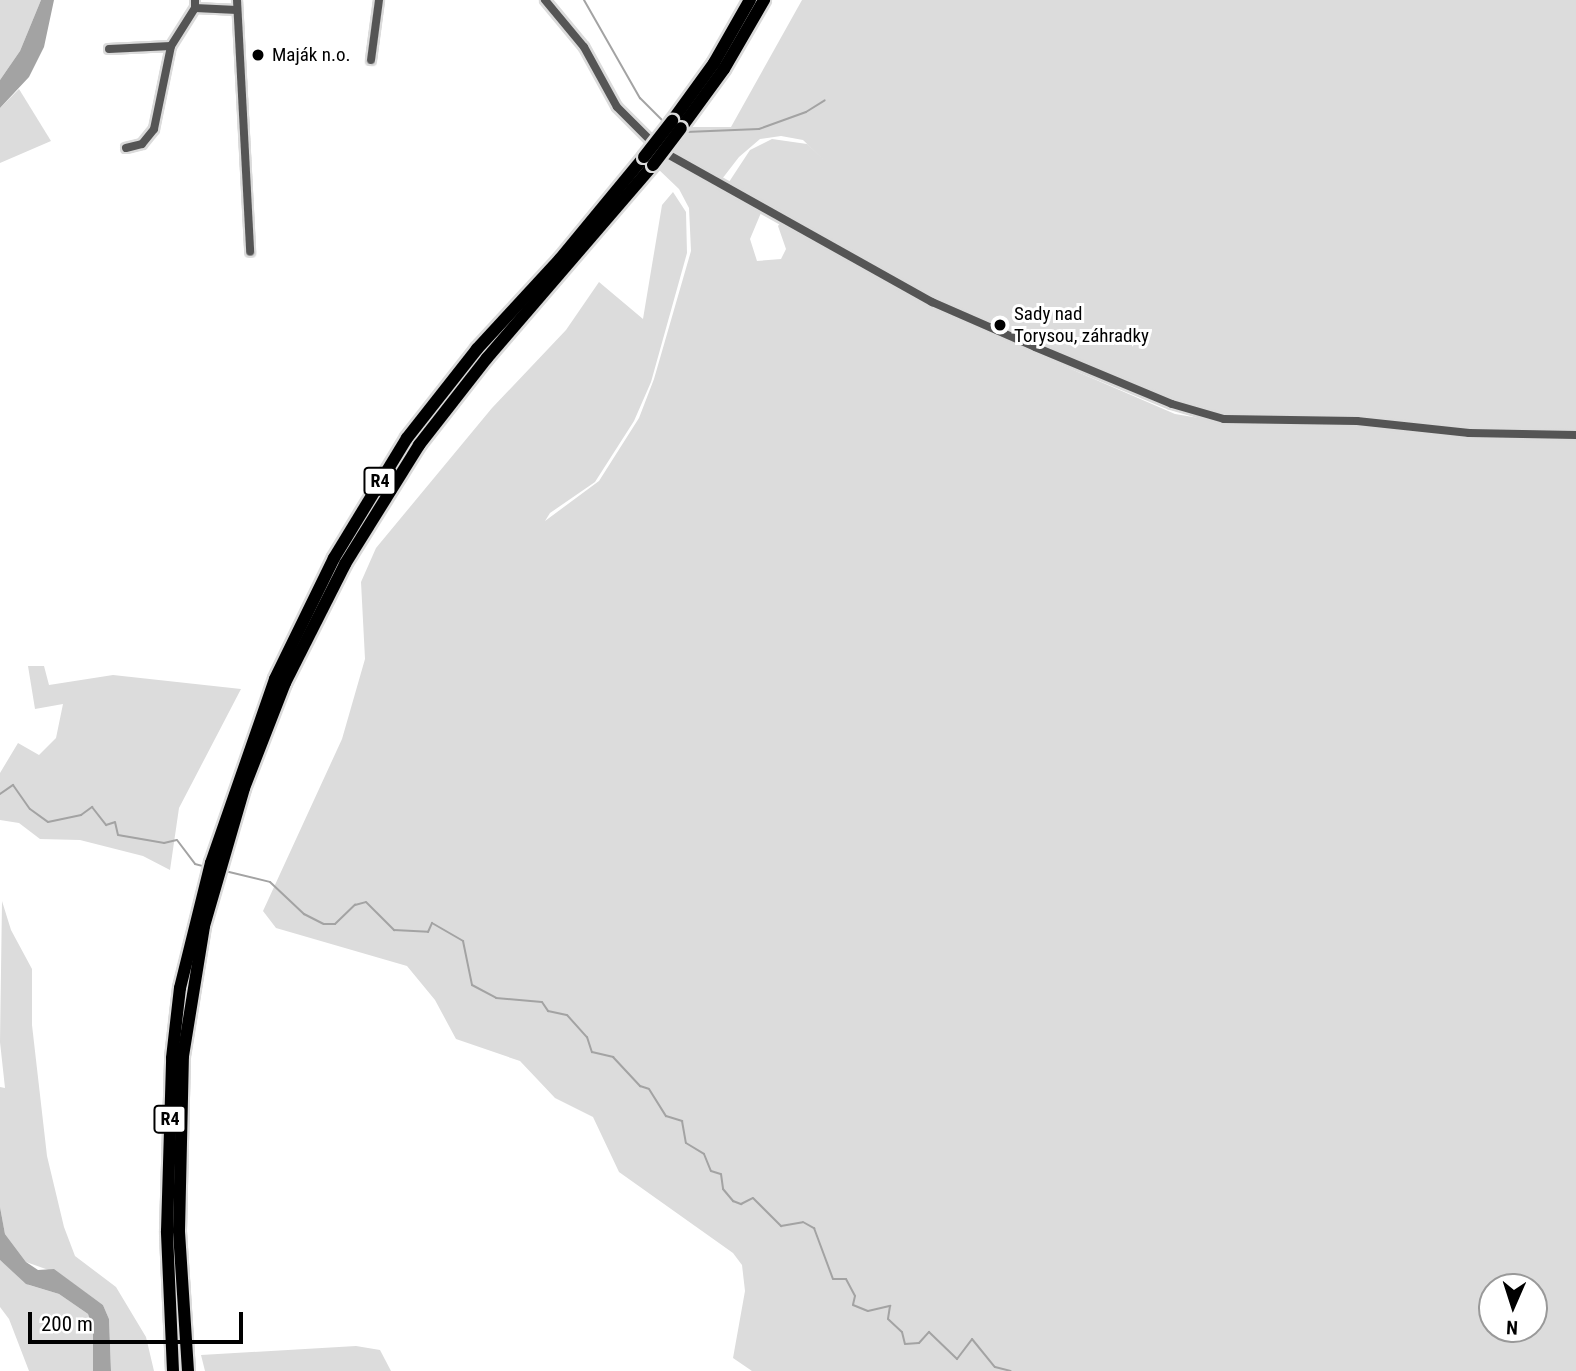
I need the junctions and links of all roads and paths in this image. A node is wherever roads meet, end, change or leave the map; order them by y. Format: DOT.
graph roads {
  1 [pos="379,0"];
  2 [pos="545,0"];
  3 [pos="750,0"];
  4 [pos="764,0"];
  5 [pos="195,4"];
  6 [pos="237,5"];
  7 [pos="171,46"];
  8 [pos="110,49"];
  9 [pos="371,60"];
  10 [pos="677,125"];
  11 [pos="126,148"];
  12 [pos="250,252"];
  13 [pos="1576,435"];
  14 [pos="215,869"];
  15 [pos="173,1371"];
  16 [pos="188,1371"];
  1 -- 9 [label="street"];
  2 -- 13 [label="street"];
  3 -- 10 [label="highway, R4"];
  4 -- 10 [label="highway, R4"];
  5 -- 6 [label="street"];
  5 -- 7 [label="street"];
  6 -- 12 [label="street"];
  7 -- 8 [label="street"];
  7 -- 11 [label="street"];
  10 -- 14 [label="highway, R4, bridge"];
  14 -- 15 [label="highway, R4"];
  14 -- 16 [label="highway, R4"];
}
